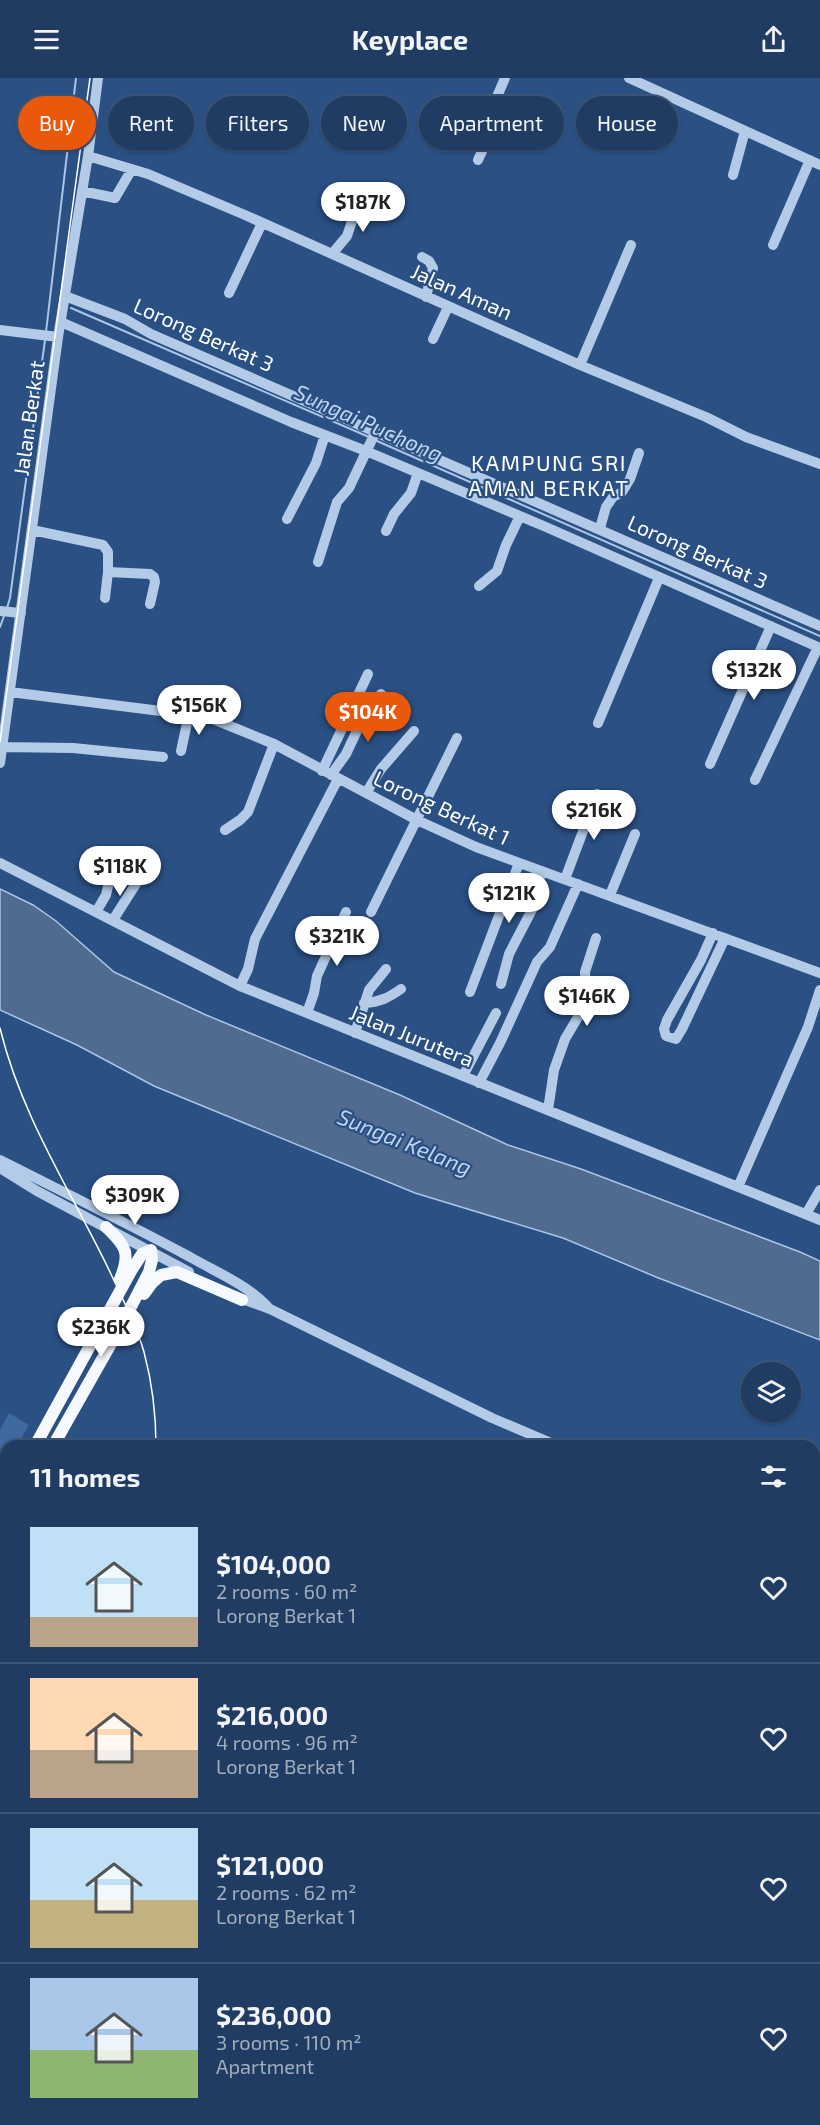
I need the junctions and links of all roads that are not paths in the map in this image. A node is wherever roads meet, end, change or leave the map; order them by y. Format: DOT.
graph roads {
  1 [pos="98,78"];
  2 [pos="505,78"];
  3 [pos="628,78"];
  4 [pos="745,131"];
  5 [pos="88,156"];
  6 [pos="478,160"];
  7 [pos="815,163"];
  8 [pos="132,169"];
  9 [pos="733,175"];
  10 [pos="82,191"];
  11 [pos="362,191"];
  12 [pos="262,223"];
  13 [pos="631,245"];
  14 [pos="773,245"];
  15 [pos="332,254"];
  16 [pos="422,257"];
  17 [pos="229,293"];
  18 [pos="65,296"];
  19 [pos="426,297"];
  20 [pos="448,307"];
  21 [pos="61,322"];
  22 [pos="0,330"];
  23 [pos="55,337"];
  24 [pos="433,339"];
  25 [pos="580,365"];
  26 [pos="375,433"];
  27 [pos="325,435"];
  28 [pos="367,449"];
  29 [pos="639,453"];
  30 [pos="820,464"];
  31 [pos="418,473"];
  32 [pos="555,509"];
  33 [pos="520,516"];
  34 [pos="288,519"];
  35 [pos="546,527"];
  36 [pos="600,528"];
  37 [pos="32,530"];
  38 [pos="386,531"];
  39 [pos="318,562"];
  40 [pos="675,563"];
  41 [pos="108,572"];
  42 [pos="663,580"];
  43 [pos="718,583"];
  44 [pos="479,586"];
  45 [pos="105,598"];
  46 [pos="711,600"];
  47 [pos="150,604"];
  48 [pos="0,610"];
  49 [pos="17,613"];
  50 [pos="771,626"];
  51 [pos="820,626"];
  52 [pos="819,647"];
  53 [pos="368,674"];
  54 [pos="10,692"];
  55 [pos="381,694"];
  56 [pos="189,714"];
  57 [pos="598,723"];
  58 [pos="414,731"];
  59 [pos="457,738"];
  60 [pos="274,744"];
  61 [pos="2,747"];
  62 [pos="181,751"];
  63 [pos="163,757"];
  64 [pos="0,763"];
  65 [pos="710,764"];
  66 [pos="330,775"];
  67 [pos="755,780"];
  68 [pos="366,793"];
  69 [pos="597,794"];
  70 [pos="417,820"];
  71 [pos="225,830"];
  72 [pos="635,834"];
  73 [pos="0,863"];
  74 [pos="519,863"];
  75 [pos="112,869"];
  76 [pos="542,871"];
  77 [pos="139,879"];
  78 [pos="565,879"];
  79 [pos="578,884"];
  80 [pos="610,895"];
  81 [pos="96,912"];
  82 [pos="346,912"];
  83 [pos="371,912"];
  84 [pos="113,920"];
  85 [pos="713,933"];
  86 [pos="596,938"];
  87 [pos="724,938"];
  88 [pos="386,969"];
  89 [pos="820,973"];
  90 [pos="501,984"];
  91 [pos="240,986"];
  92 [pos="401,989"];
  93 [pos="820,990"];
  94 [pos="470,992"];
  95 [pos="364,1003"];
  96 [pos="307,1013"];
  97 [pos="496,1013"];
  98 [pos="355,1033"];
  99 [pos="463,1076"];
  100 [pos="479,1083"];
  101 [pos="548,1110"];
  102 [pos="0,1160"];
  103 [pos="0,1168"];
  104 [pos="738,1187"];
  105 [pos="820,1190"];
  106 [pos="77,1199"];
  107 [pos="806,1214"];
  108 [pos="820,1220"];
  109 [pos="106,1227"];
  110 [pos="151,1250"];
  111 [pos="235,1282"];
  112 [pos="242,1300"];
  113 [pos="270,1309"];
  114 [pos="103,1322"];
  115 [pos="121,1326"];
  116 [pos="38,1440"];
  117 [pos="56,1440"];
  118 [pos="542,1440"];
  1 -- 5 [label="street, Jalan Berkat"];
  2 -- 6 [label="street"];
  3 -- 4 [label="street"];
  4 -- 7 [label="street"];
  4 -- 9 [label="street"];
  5 -- 8 [label="street, Jalan Aman"];
  5 -- 10 [label="street, Jalan Berkat"];
  7 -- 14 [label="street"];
  8 -- 10 [label="street"];
  8 -- 12 [label="street, Jalan Aman"];
  10 -- 18 [label="street, Jalan Berkat"];
  11 -- 15 [label="street"];
  12 -- 15 [label="street, Jalan Aman"];
  12 -- 17 [label="street"];
  13 -- 25 [label="street"];
  15 -- 19 [label="street, Jalan Aman"];
  16 -- 19 [label="street"];
  18 -- 21 [label="street, Jalan Berkat"];
  18 -- 26 [label="street, Lorong Berkat 3"];
  19 -- 20 [label="street, Jalan Aman"];
  20 -- 24 [label="street"];
  20 -- 25 [label="street, Jalan Aman"];
  21 -- 23 [label="street, Jalan Berkat"];
  21 -- 27 [label="street"];
  22 -- 23 [label="street"];
  23 -- 37 [label="street, Jalan Berkat"];
  25 -- 30 [label="street, Jalan Aman"];
  26 -- 28 [label="street"];
  26 -- 32 [label="street, Lorong Berkat 3"];
  27 -- 28 [label="street"];
  27 -- 34 [label="street"];
  28 -- 31 [label="street"];
  28 -- 39 [label="street"];
  29 -- 36 [label="street"];
  31 -- 33 [label="street"];
  31 -- 38 [label="street"];
  32 -- 35 [label="street"];
  32 -- 36 [label="street, Lorong Berkat 3"];
  33 -- 35 [label="street"];
  33 -- 44 [label="street"];
  35 -- 42 [label="street"];
  36 -- 40 [label="street, Lorong Berkat 3"];
  37 -- 41 [label="street"];
  37 -- 49 [label="street, Jalan Berkat"];
  40 -- 42 [label="street"];
  40 -- 43 [label="street, Lorong Berkat 3"];
  41 -- 45 [label="street"];
  41 -- 47 [label="street"];
  42 -- 46 [label="street"];
  42 -- 57 [label="street"];
  43 -- 46 [label="street"];
  43 -- 51 [label="street, Lorong Berkat 3"];
  46 -- 50 [label="street"];
  48 -- 49 [label="street"];
  49 -- 54 [label="street, Jalan Berkat"];
  50 -- 52 [label="street"];
  50 -- 65 [label="street"];
  52 -- 67 [label="street"];
  53 -- 66 [label="street"];
  54 -- 56 [label="street, Lorong Berkat 1"];
  54 -- 61 [label="street, Jalan Berkat"];
  55 -- 66 [label="street"];
  56 -- 60 [label="street, Lorong Berkat 1"];
  56 -- 62 [label="street"];
  58 -- 68 [label="street"];
  59 -- 70 [label="street"];
  60 -- 66 [label="street, Lorong Berkat 1"];
  60 -- 71 [label="street"];
  61 -- 63 [label="street"];
  61 -- 64 [label="street, Jalan Berkat"];
  66 -- 68 [label="street, Lorong Berkat 1"];
  66 -- 91 [label="street"];
  68 -- 70 [label="street, Lorong Berkat 1"];
  69 -- 78 [label="street"];
  70 -- 74 [label="street, Lorong Berkat 1"];
  70 -- 83 [label="street"];
  72 -- 80 [label="street"];
  73 -- 81 [label="street, Jalan Jurutera"];
  74 -- 76 [label="street, Lorong Berkat 1"];
  74 -- 94 [label="street"];
  75 -- 81 [label="street"];
  76 -- 78 [label="street, Lorong Berkat 1"];
  76 -- 90 [label="street"];
  77 -- 84 [label="street"];
  78 -- 79 [label="street, Lorong Berkat 1"];
  79 -- 80 [label="street, Lorong Berkat 1"];
  79 -- 100 [label="street"];
  80 -- 85 [label="street, Lorong Berkat 1"];
  81 -- 84 [label="street, Jalan Jurutera"];
  82 -- 96 [label="street"];
  84 -- 91 [label="street, Jalan Jurutera"];
  85 -- 87 [label="street, Lorong Berkat 1"];
  85 -- 87 [label="street"];
  86 -- 101 [label="street"];
  87 -- 89 [label="street, Lorong Berkat 1"];
  88 -- 95 [label="street"];
  91 -- 96 [label="street, Jalan Jurutera"];
  92 -- 95 [label="street"];
  93 -- 104 [label="street"];
  95 -- 98 [label="street"];
  96 -- 98 [label="street, Jalan Jurutera"];
  97 -- 99 [label="street"];
  98 -- 99 [label="street, Jalan Jurutera"];
  99 -- 100 [label="street, Jalan Jurutera"];
  100 -- 101 [label="street, Jalan Jurutera"];
  101 -- 104 [label="street, Jalan Jurutera"];
  102 -- 106 [label="street"];
  103 -- 109 [label="street"];
  104 -- 107 [label="street, Jalan Jurutera"];
  105 -- 107 [label="street"];
  106 -- 110 [label="street"];
  106 -- 111 [label="street"];
  107 -- 108 [label="street, Jalan Jurutera"];
  109 -- 110 [label="street"];
  109 -- 114 [label="main road"];
  110 -- 111 [label="street"];
  110 -- 112 [label="street"];
  110 -- 114 [label="main road"];
  110 -- 115 [label="main road"];
  111 -- 113 [label="street"];
  112 -- 113 [label="street"];
  112 -- 115 [label="main road"];
  113 -- 118 [label="street"];
  114 -- 116 [label="main road"];
  115 -- 117 [label="main road"];
}
